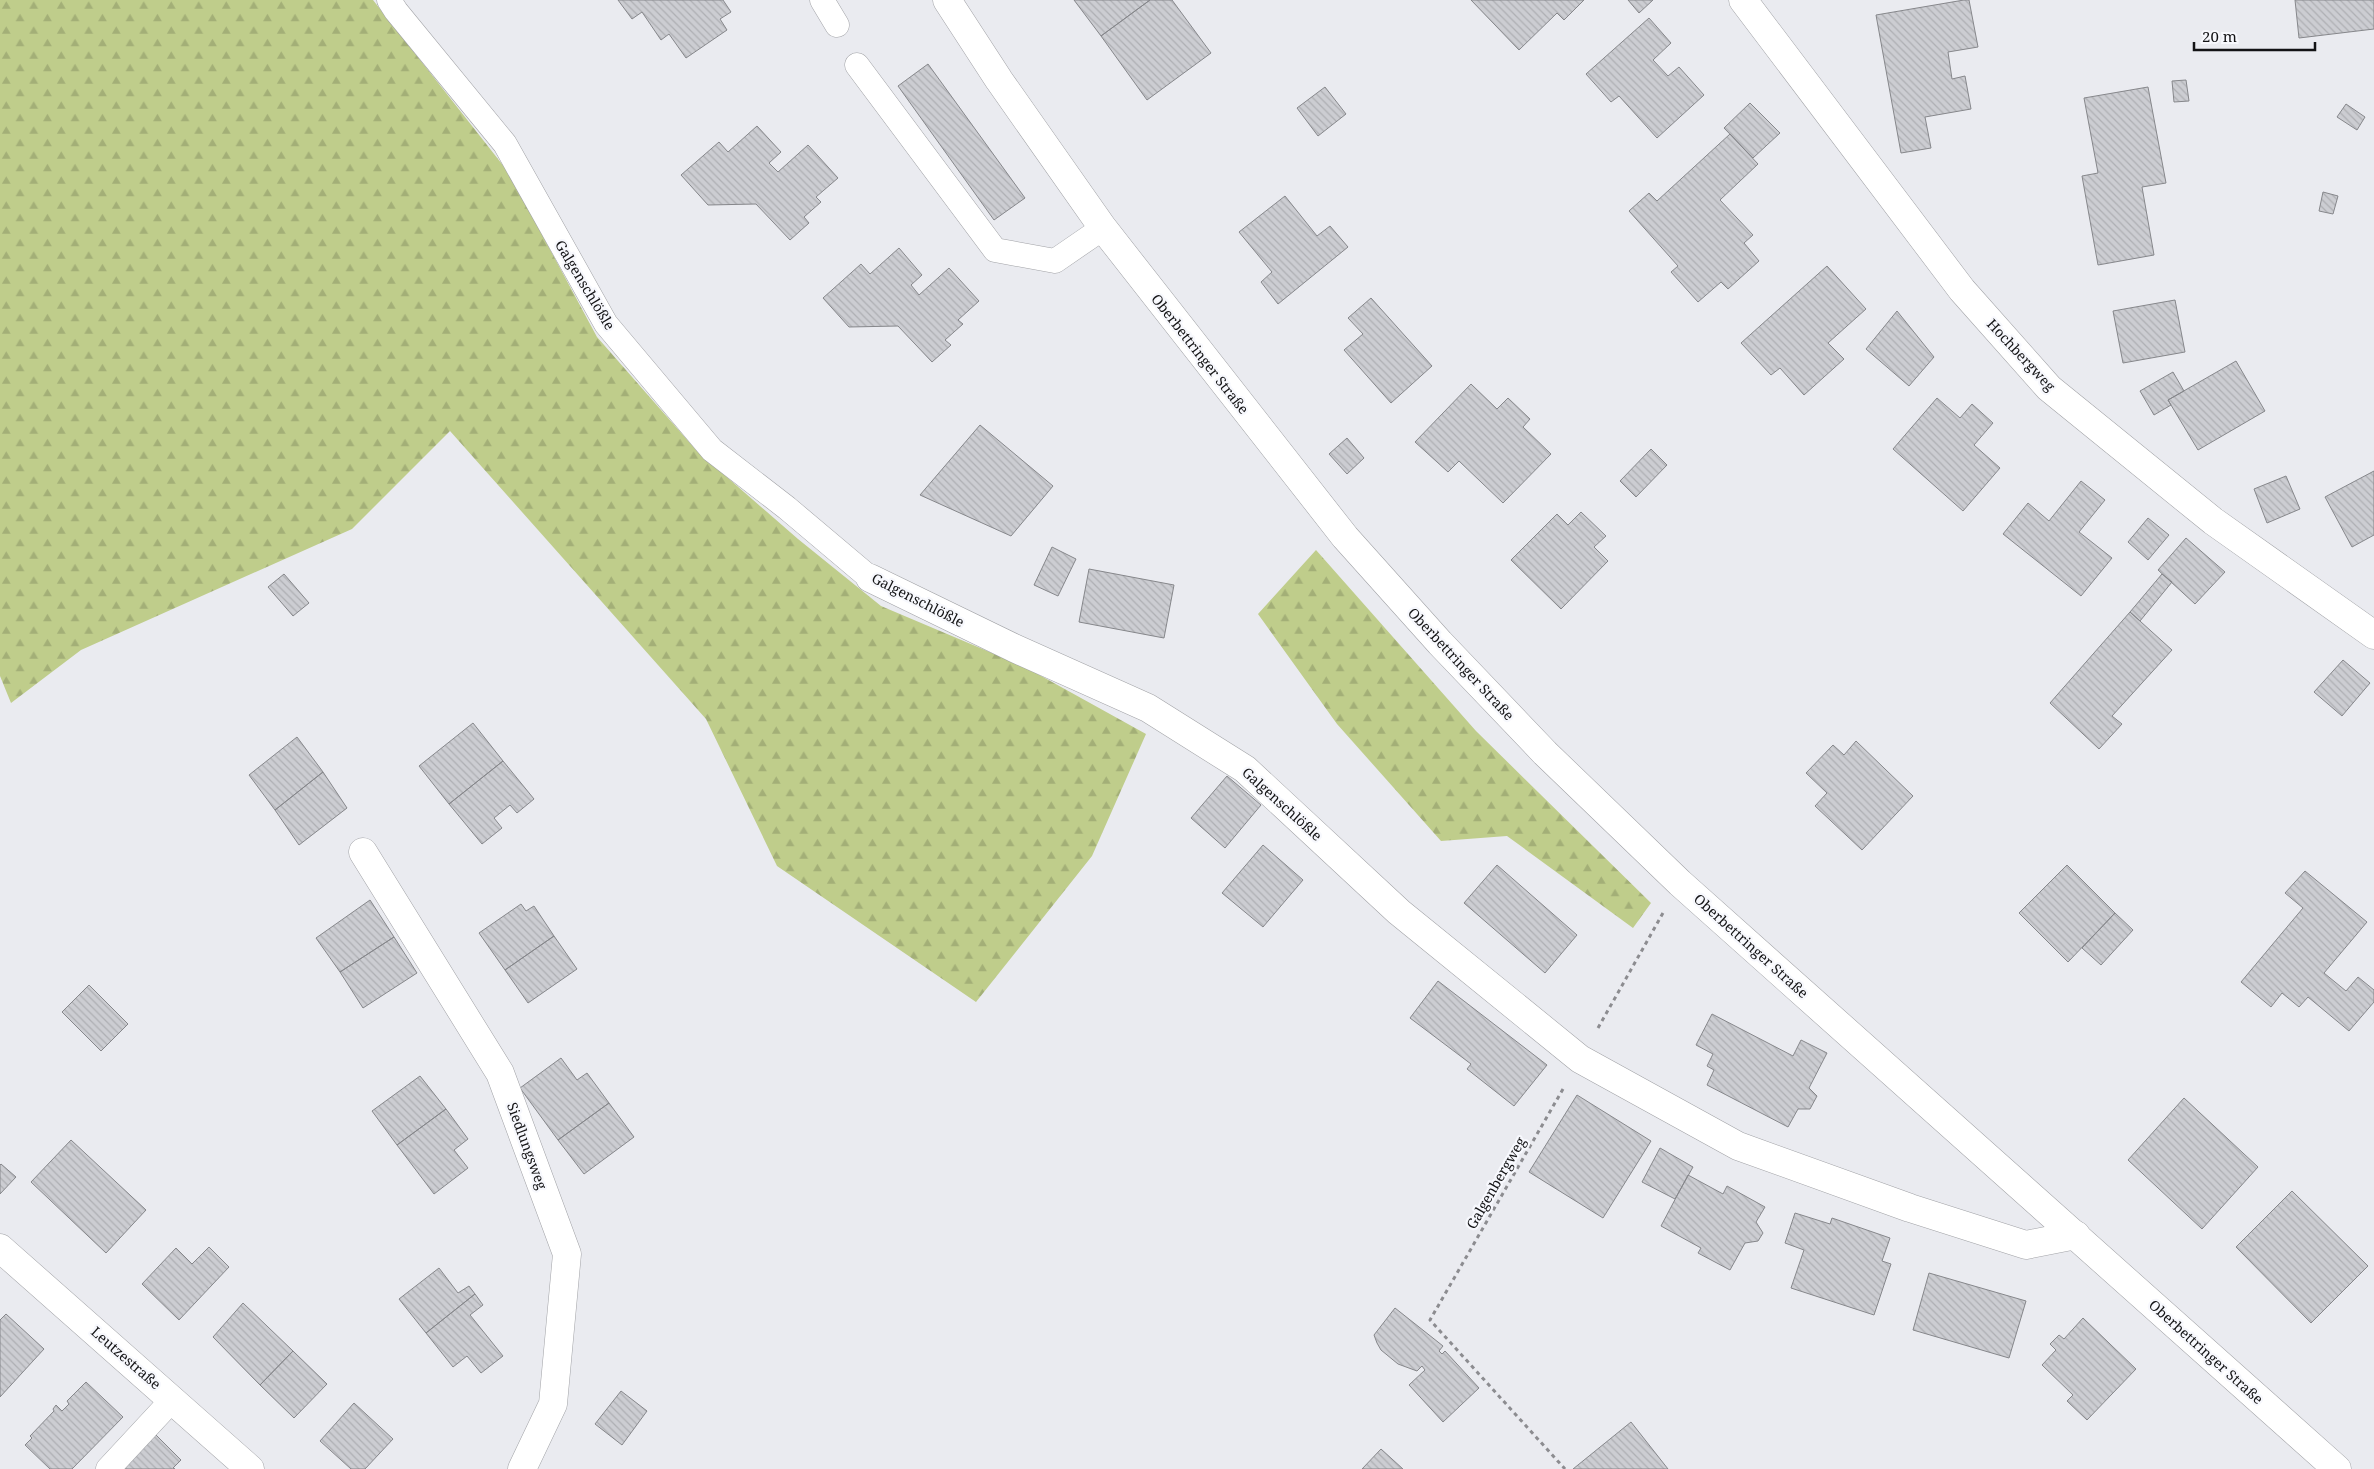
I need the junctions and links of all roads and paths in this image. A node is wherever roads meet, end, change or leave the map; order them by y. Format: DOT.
graph roads {
  1 [pos="389,0"];
  2 [pos="822,0"];
  3 [pos="947,0"];
  4 [pos="1743,0"];
  5 [pos="837,25"];
  6 [pos="857,65"];
  7 [pos="1102,228"];
  8 [pos="870,578"];
  9 [pos="2374,634"];
  10 [pos="363,852"];
  11 [pos="1680,883"];
  12 [pos="1580,1059"];
  13 [pos="2076,1236"];
  14 [pos="0,1248"];
  15 [pos="173,1399"];
  16 [pos="108,1469"];
  17 [pos="250,1469"];
  18 [pos="522,1469"];
  19 [pos="1565,1469"];
  20 [pos="2337,1469"];
  1 -- 8 [label="lane, Galgenschlößle"];
  2 -- 5 [label="lane"];
  3 -- 7 [label="street, Oberbettringer Straße"];
  4 -- 9 [label="street, Hochbergweg"];
  6 -- 7 [label="lane"];
  7 -- 11 [label="street, Oberbettringer Straße"];
  8 -- 12 [label="street, Galgenschlößle"];
  10 -- 18 [label="street, Siedlungsweg"];
  11 -- 12 [label="path, Galgenbergweg"];
  11 -- 13 [label="street, Oberbettringer Straße"];
  12 -- 13 [label="street"];
  12 -- 19 [label="path, Galgenbergweg"];
  13 -- 20 [label="street, Oberbettringer Straße"];
  14 -- 15 [label="street, Leutzestraße"];
  15 -- 16 [label="lane"];
  15 -- 17 [label="street, Leutzestraße"];
}
